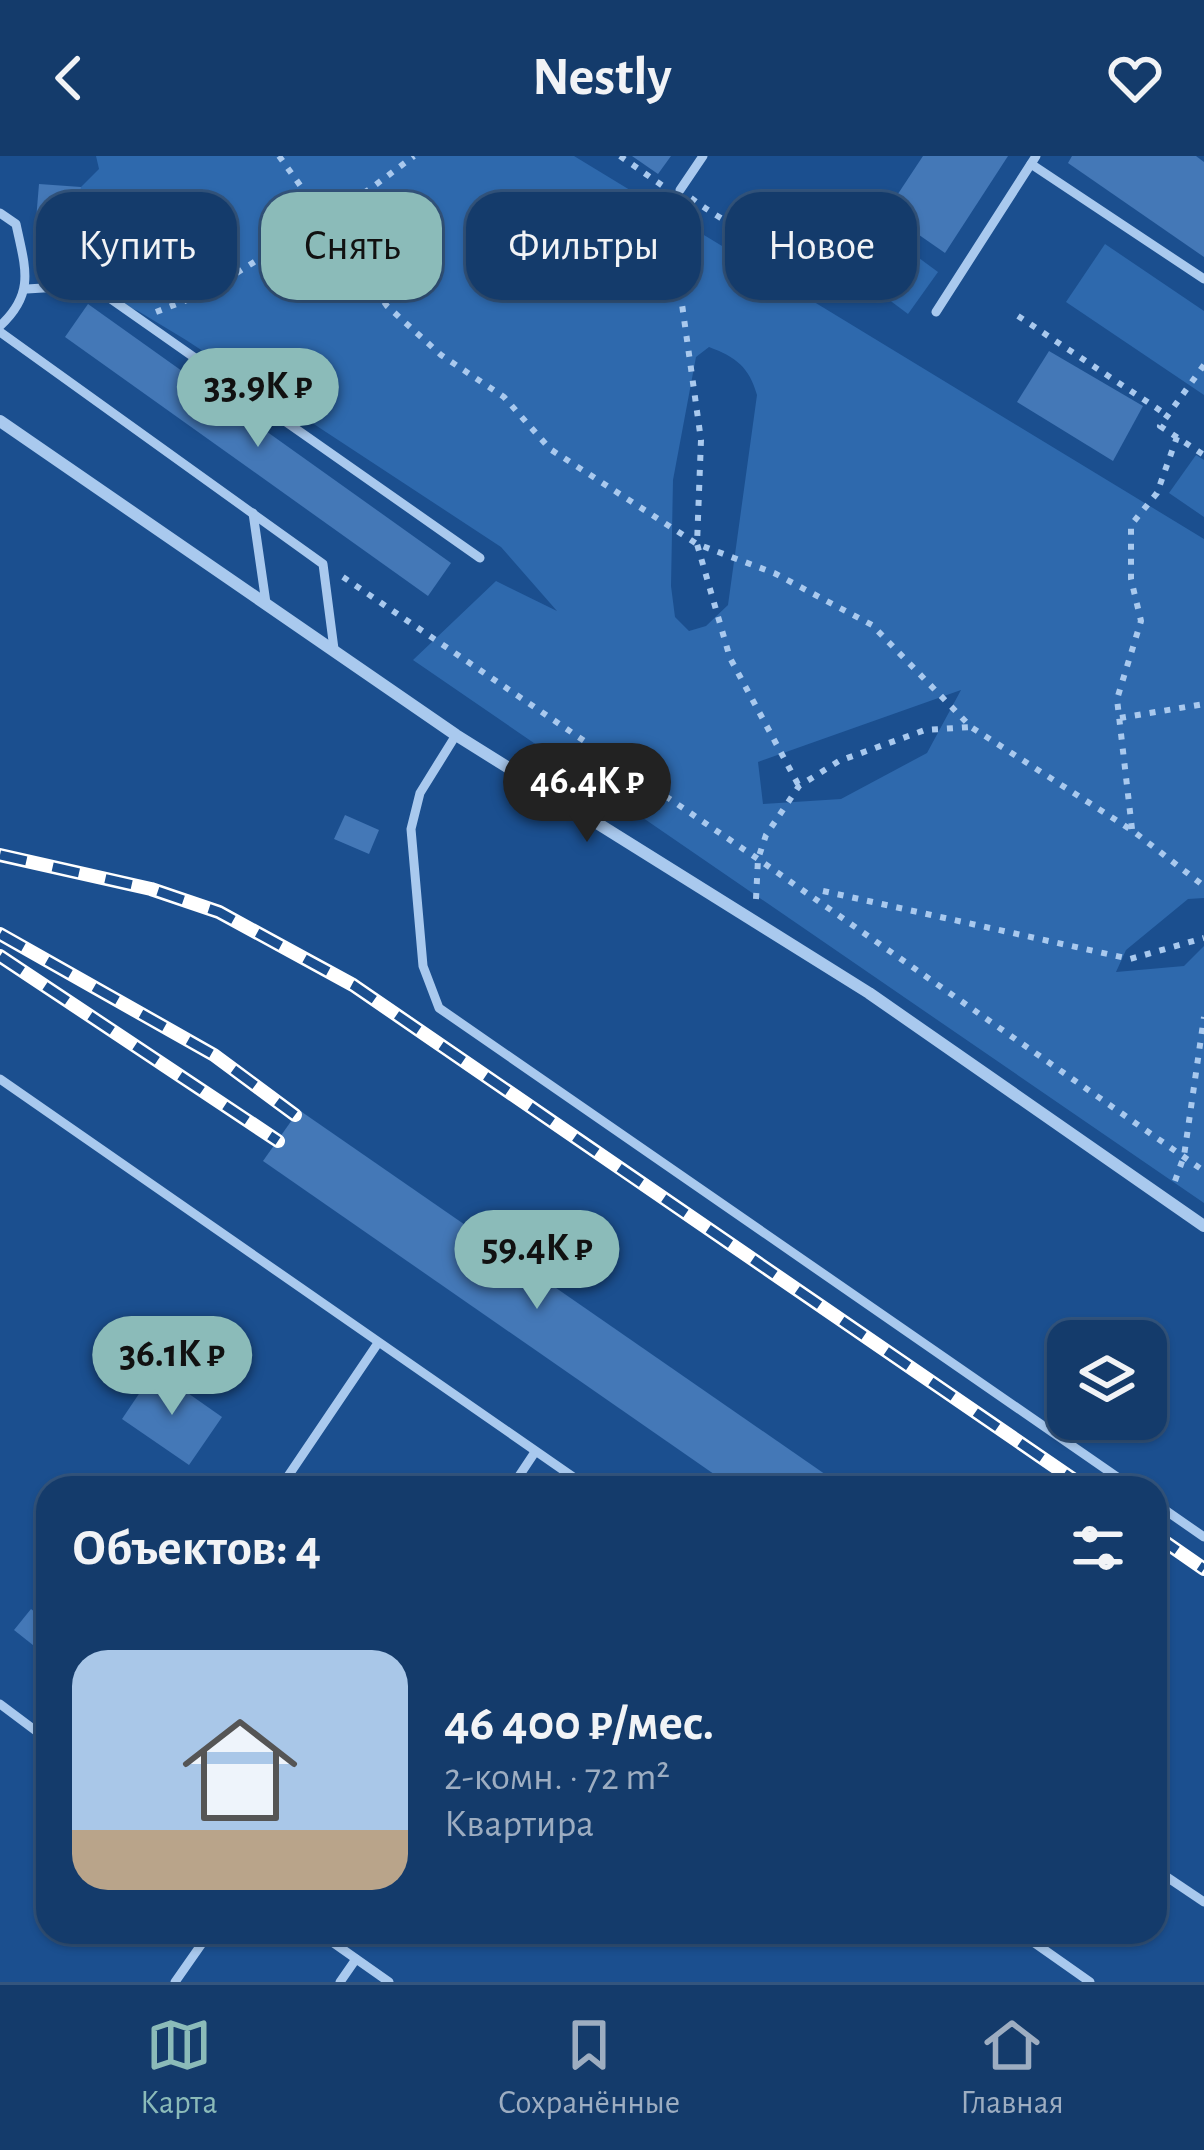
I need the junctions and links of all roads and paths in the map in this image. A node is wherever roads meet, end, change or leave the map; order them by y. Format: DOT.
graph roads {
  1 [pos="280,156"];
  2 [pos="414,156"];
  3 [pos="620,156"];
  4 [pos="703,156"];
  5 [pos="1033,160"];
  6 [pos="660,185"];
  7 [pos="680,190"];
  8 [pos="307,192"];
  9 [pos="365,192"];
  10 [pos="0,213"];
  11 [pos="725,220"];
  12 [pos="261,257"];
  13 [pos="1204,279"];
  14 [pos="26,289"];
  15 [pos="383,300"];
  16 [pos="936,312"];
  17 [pos="1018,316"];
  18 [pos="138,319"];
  19 [pos="0,329"];
  20 [pos="1204,364"];
  21 [pos="1167,416"];
  22 [pos="0,422"];
  23 [pos="1177,437"];
  24 [pos="1204,455"];
  25 [pos="253,512"];
  26 [pos="698,544"];
  27 [pos="480,558"];
  28 [pos="323,564"];
  29 [pos="266,603"];
  30 [pos="334,649"];
  31 [pos="1204,704"];
  32 [pos="1120,718"];
  33 [pos="971,727"];
  34 [pos="456,735"];
  35 [pos="799,786"];
  36 [pos="1133,831"];
  37 [pos="758,859"];
  38 [pos="1204,886"];
  39 [pos="823,891"];
  40 [pos="754,921"];
  41 [pos="1204,938"];
  42 [pos="1204,1017"];
  43 [pos="0,1079"];
  44 [pos="1184,1156"];
  45 [pos="1204,1171"];
  46 [pos="1168,1201"];
  47 [pos="1204,1226"];
  48 [pos="378,1343"];
  49 [pos="535,1452"];
  50 [pos="288,1476"];
  51 [pos="519,1476"];
  52 [pos="571,1476"];
  53 [pos="1116,1476"];
  54 [pos="1167,1511"];
  55 [pos="1204,1537"];
  56 [pos="0,1704"];
  57 [pos="36,1731"];
  58 [pos="1167,1877"];
  59 [pos="1204,1902"];
  60 [pos="202,1944"];
  61 [pos="335,1944"];
  62 [pos="1036,1944"];
  63 [pos="356,1959"];
  64 [pos="175,1982"];
  65 [pos="340,1982"];
  66 [pos="389,1982"];
  67 [pos="1090,1982"];
  1 -- 8 [label="path"];
  2 -- 9 [label="path"];
  3 -- 6 [label="path"];
  4 -- 7 [label="lane"];
  5 -- 13 [label="lane"];
  5 -- 16 [label="lane"];
  6 -- 7 [label="path"];
  6 -- 26 [label="path"];
  7 -- 11 [label="path"];
  10 -- 14 [label="lane"];
  12 -- 18 [label="path"];
  14 -- 18 [label="lane"];
  14 -- 19 [label="lane"];
  15 -- 26 [label="path"];
  17 -- 21 [label="path"];
  18 -- 27 [label="lane"];
  19 -- 25 [label="lane"];
  20 -- 21 [label="path"];
  21 -- 23 [label="path"];
  22 -- 29 [label="street"];
  23 -- 24 [label="path"];
  23 -- 32 [label="path"];
  25 -- 28 [label="lane"];
  25 -- 29 [label="lane"];
  26 -- 33 [label="path"];
  26 -- 35 [label="path"];
  28 -- 30 [label="lane"];
  28 -- 37 [label="path"];
  29 -- 30 [label="street"];
  30 -- 34 [label="street"];
  31 -- 32 [label="path"];
  32 -- 36 [label="path"];
  33 -- 35 [label="path"];
  33 -- 36 [label="path"];
  34 -- 40 [label="street"];
  34 -- 53 [label="lane"];
  35 -- 37 [label="path"];
  36 -- 38 [label="path"];
  37 -- 40 [label="path"];
  37 -- 44 [label="path"];
  39 -- 41 [label="path"];
  40 -- 46 [label="street"];
  42 -- 44 [label="path"];
  43 -- 48 [label="lane"];
  44 -- 45 [label="path"];
  44 -- 46 [label="path"];
  46 -- 47 [label="street"];
  48 -- 49 [label="lane"];
  48 -- 50 [label="lane"];
  49 -- 51 [label="lane"];
  49 -- 52 [label="lane"];
  54 -- 55 [label="lane"];
  56 -- 57 [label="lane"];
  58 -- 59 [label="lane"];
  60 -- 64 [label="lane"];
  61 -- 63 [label="lane"];
  62 -- 67 [label="lane"];
  63 -- 65 [label="lane"];
  63 -- 66 [label="lane"];
}
